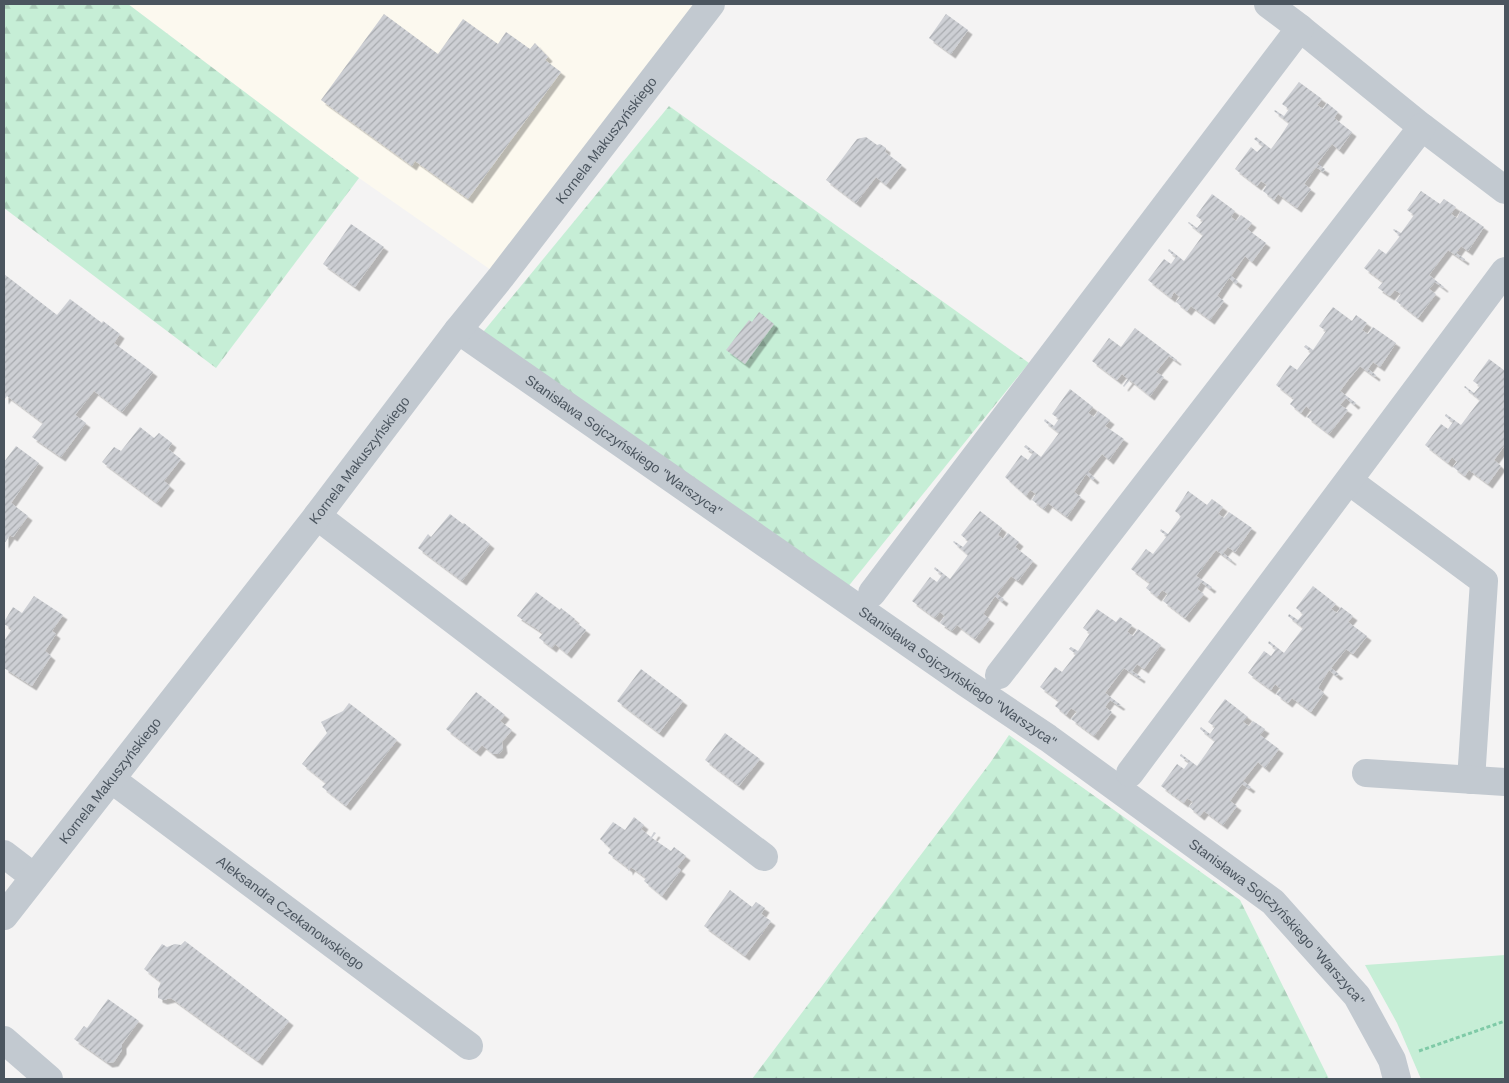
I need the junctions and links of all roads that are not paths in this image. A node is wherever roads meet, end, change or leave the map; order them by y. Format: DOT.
graph roads {
  1 [pos="711,4"];
  2 [pos="1268,4"];
  3 [pos="1300,28"];
  4 [pos="1422,127"];
  5 [pos="1505,190"];
  6 [pos="1505,271"];
  7 [pos="458,330"];
  8 [pos="1348,480"];
  9 [pos="317,516"];
  10 [pos="872,593"];
  11 [pos="999,675"];
  12 [pos="1130,773"];
  13 [pos="1366,773"];
  14 [pos="111,779"];
  15 [pos="1471,780"];
  16 [pos="1505,782"];
  17 [pos="4,854"];
  18 [pos="764,857"];
  19 [pos="34,877"];
  20 [pos="4,916"];
  21 [pos="4,1040"];
  22 [pos="469,1046"];
  23 [pos="1395,1069"];
  24 [pos="49,1079"];
  1 -- 7 [label="street, Kornela Makuszyńskiego"];
  2 -- 3 [label="street"];
  3 -- 4 [label="street"];
  3 -- 10 [label="street"];
  4 -- 5 [label="street"];
  4 -- 11 [label="street"];
  6 -- 8 [label="street"];
  7 -- 9 [label="street, Kornela Makuszyńskiego"];
  7 -- 23 [label="street, Stanisława Sojczyńskiego \"Warszyca\""];
  8 -- 12 [label="street"];
  8 -- 15 [label="street"];
  9 -- 14 [label="street, Kornela Makuszyńskiego"];
  9 -- 18 [label="street"];
  13 -- 15 [label="street"];
  14 -- 19 [label="street, Kornela Makuszyńskiego"];
  14 -- 22 [label="street, Aleksandra Czekanowskiego"];
  15 -- 16 [label="street"];
  17 -- 19 [label="street"];
  19 -- 20 [label="street, Kornela Makuszyńskiego"];
  21 -- 24 [label="street"];
}
